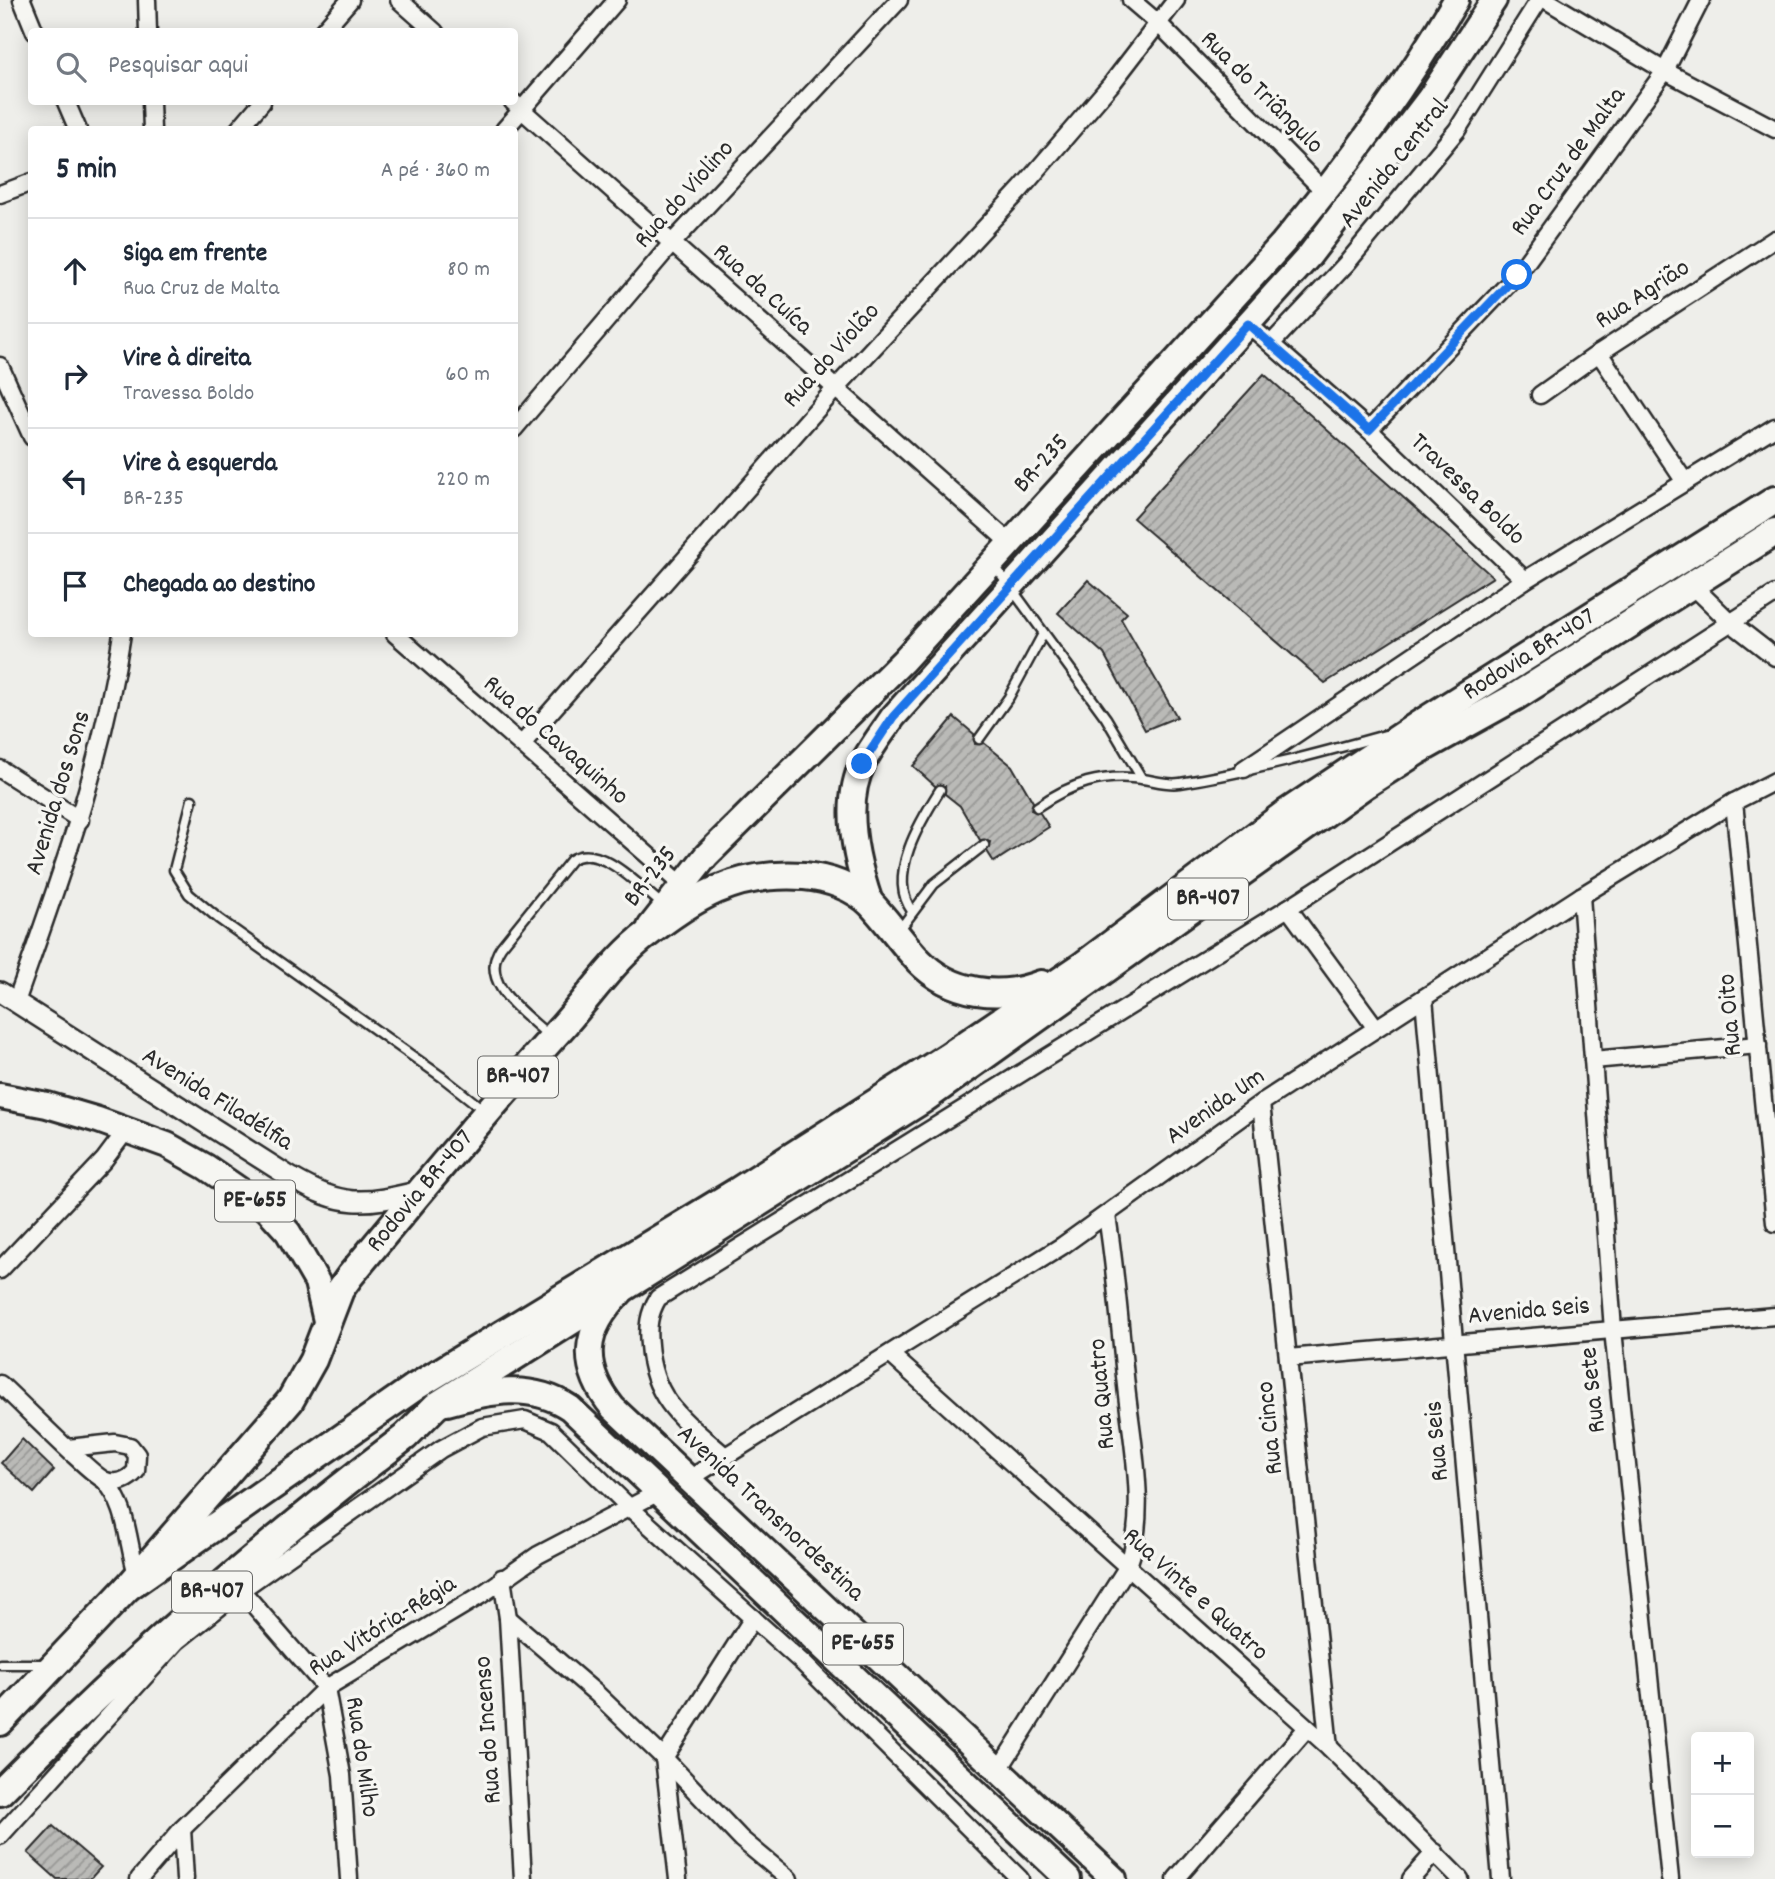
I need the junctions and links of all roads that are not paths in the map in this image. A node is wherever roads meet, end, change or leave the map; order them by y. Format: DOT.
graph roads {
  1 [pos="22,0"];
  2 [pos="147,0"];
  3 [pos="350,0"];
  4 [pos="400,0"];
  5 [pos="617,0"];
  6 [pos="899,0"];
  7 [pos="1131,0"];
  8 [pos="1177,0"];
  9 [pos="1457,0"];
  10 [pos="1494,0"];
  11 [pos="1539,0"];
  12 [pos="1546,0"];
  13 [pos="1701,0"];
  14 [pos="1159,24"];
  15 [pos="33,28"];
  16 [pos="148,28"];
  17 [pos="326,28"];
  18 [pos="431,28"];
  19 [pos="1665,71"];
  20 [pos="67,105"];
  21 [pos="151,105"];
  22 [pos="259,105"];
  23 [pos="518,105"];
  24 [pos="517,106"];
  25 [pos="76,126"];
  26 [pos="152,126"];
  27 [pos="241,126"];
  28 [pos="506,126"];
  29 [pos="1775,129"];
  30 [pos="28,184"];
  31 [pos="1325,192"];
  32 [pos="0,194"];
  33 [pos="1775,239"];
  34 [pos="673,242"];
  35 [pos="1248,324"];
  36 [pos="1271,344"];
  37 [pos="1599,353"];
  38 [pos="0,366"];
  39 [pos="835,389"];
  40 [pos="1540,395"];
  41 [pos="518,424"];
  42 [pos="1775,427"];
  43 [pos="28,428"];
  44 [pos="1369,430"];
  45 [pos="1685,482"];
  46 [pos="1775,500"];
  47 [pos="1775,532"];
  48 [pos="1010,544"];
  49 [pos="993,562"];
  50 [pos="1525,580"];
  51 [pos="1692,585"];
  52 [pos="1011,589"];
  53 [pos="1775,594"];
  54 [pos="1730,622"];
  55 [pos="1043,634"];
  56 [pos="121,637"];
  57 [pos="398,637"];
  58 [pos="1775,657"];
  59 [pos="1418,725"];
  60 [pos="979,738"];
  61 [pos="522,744"];
  62 [pos="0,769"];
  63 [pos="1244,769"];
  64 [pos="1142,779"];
  65 [pos="1775,781"];
  66 [pos="940,790"];
  67 [pos="192,800"];
  68 [pos="1734,802"];
  69 [pos="1037,807"];
  70 [pos="80,820"];
  71 [pos="984,845"];
  72 [pos="682,885"];
  73 [pos="1581,896"];
  74 [pos="870,902"];
  75 [pos="666,908"];
  76 [pos="1288,908"];
  77 [pos="912,911"];
  78 [pos="896,935"];
  79 [pos="639,941"];
  80 [pos="1082,966"];
  81 [pos="8,997"];
  82 [pos="1424,998"];
  83 [pos="1376,1028"];
  84 [pos="551,1039"];
  85 [pos="1758,1045"];
  86 [pos="1593,1060"];
  87 [pos="0,1096"];
  88 [pos="1261,1103"];
  89 [pos="487,1113"];
  90 [pos="125,1132"];
  91 [pos="421,1192"];
  92 [pos="1107,1216"];
  93 [pos="1775,1223"];
  94 [pos="736,1232"];
  95 [pos="0,1270"];
  96 [pos="631,1283"];
  97 [pos="1775,1316"];
  98 [pos="327,1325"];
  99 [pos="1613,1330"];
  100 [pos="1454,1343"];
  101 [pos="890,1354"];
  102 [pos="1288,1358"];
  103 [pos="0,1384"];
  104 [pos="436,1406"];
  105 [pos="68,1448"];
  106 [pos="726,1457"];
  107 [pos="689,1479"];
  108 [pos="105,1481"];
  109 [pos="659,1492"];
  110 [pos="629,1507"];
  111 [pos="1128,1566"];
  112 [pos="502,1578"];
  113 [pos="133,1581"];
  114 [pos="241,1590"];
  115 [pos="508,1618"];
  116 [pos="754,1618"];
  117 [pos="0,1664"];
  118 [pos="58,1664"];
  119 [pos="326,1688"];
  120 [pos="0,1722"];
  121 [pos="1307,1728"];
  122 [pos="1329,1747"];
  123 [pos="664,1758"];
  124 [pos="998,1771"];
  125 [pos="0,1792"];
  126 [pos="182,1829"];
  127 [pos="0,1836"];
  128 [pos="1435,1852"];
  129 [pos="139,1879"];
  130 [pos="185,1879"];
  131 [pos="349,1879"];
  132 [pos="523,1879"];
  133 [pos="678,1879"];
  134 [pos="789,1879"];
  135 [pos="1020,1879"];
  136 [pos="1068,1879"];
  137 [pos="1114,1879"];
  138 [pos="1176,1879"];
  139 [pos="1411,1879"];
  140 [pos="1460,1879"];
  141 [pos="1501,1879"];
  142 [pos="1670,1879"];
  1 -- 15 [label="street"];
  2 -- 16 [label="street"];
  3 -- 17 [label="street"];
  4 -- 18 [label="street"];
  5 -- 23 [label="street"];
  6 -- 34 [label="street, Rua do Violino"];
  7 -- 14 [label="street, Rua do Triângulo"];
  8 -- 14 [label="street, Rua do Violão"];
  9 -- 31 [label="main road, BR-235 / BR-235"];
  10 -- 35 [label="main road"];
  11 -- 36 [label="street, Avenida Central"];
  12 -- 19 [label="street"];
  13 -- 19 [label="street, Rua Cruz de Malta"];
  14 -- 31 [label="street, Rua do Triângulo"];
  14 -- 39 [label="street, Rua do Violão"];
  19 -- 29 [label="street"];
  19 -- 44 [label="street, Rua Cruz de Malta"];
  20 -- 25 [label="street"];
  21 -- 26 [label="street"];
  22 -- 27 [label="street"];
  24 -- 28 [label="street"];
  24 -- 34 [label="street, Rua da Cuíca"];
  30 -- 32 [label="street"];
  31 -- 48 [label="main road, BR-235 / BR-235"];
  33 -- 37 [label="street, Rua Agrião"];
  34 -- 39 [label="street, Rua da Cuíca"];
  34 -- 41 [label="street, Rua do Violino"];
  35 -- 36 [label="street, Travessa Boldo"];
  35 -- 52 [label="main road"];
  36 -- 44 [label="street, Travessa Boldo"];
  37 -- 40 [label="street, Rua Agrião"];
  37 -- 45 [label="street"];
  38 -- 43 [label="street"];
  39 -- 48 [label="street, Rua da Cuíca"];
  39 -- 61 [label="street, Rua do Violão"];
  42 -- 45 [label="street"];
  44 -- 50 [label="street, Travessa Boldo"];
  45 -- 50 [label="street"];
  46 -- 59 [label="highway, Rodovia BR-407"];
  47 -- 51 [label="highway, BR-407"];
  48 -- 49 [label="main road, BR-235 / BR-235"];
  49 -- 52 [label="lane"];
  49 -- 72 [label="main road, BR-235 / BR-235"];
  50 -- 63 [label="street"];
  51 -- 54 [label="street"];
  51 -- 94 [label="highway, BR-407"];
  52 -- 55 [label="lane"];
  52 -- 74 [label="main road"];
  53 -- 54 [label="street"];
  54 -- 58 [label="street"];
  54 -- 76 [label="street"];
  55 -- 60 [label="lane"];
  55 -- 64 [label="lane"];
  56 -- 70 [label="street, Avenida dos Sons"];
  57 -- 61 [label="street, Rua do Cavaquinho"];
  59 -- 63 [label="lane"];
  59 -- 80 [label="highway, Rodovia BR-407"];
  61 -- 72 [label="street, Rua do Cavaquinho"];
  62 -- 70 [label="street"];
  63 -- 64 [label="lane"];
  64 -- 69 [label="lane"];
  65 -- 68 [label="street, Avenida Um"];
  66 -- 77 [label="lane"];
  67 -- 89 [label="lane"];
  68 -- 73 [label="street, Avenida Um"];
  68 -- 85 [label="street, Rua Oito"];
  70 -- 81 [label="street, Avenida dos Sons"];
  71 -- 77 [label="lane"];
  72 -- 75 [label="main road, BR-235 / BR-235"];
  73 -- 82 [label="street, Avenida Um"];
  73 -- 86 [label="street, Rua Sete"];
  74 -- 78 [label="highway"];
  74 -- 79 [label="highway, Rodovia BR-407"];
  75 -- 79 [label="main road, BR-235 / BR-235"];
  75 -- 84 [label="lane"];
  76 -- 83 [label="street"];
  76 -- 94 [label="street"];
  77 -- 78 [label="lane"];
  78 -- 80 [label="highway"];
  79 -- 84 [label="highway, Rodovia BR-407 / BR-407"];
  80 -- 113 [label="highway"];
  81 -- 91 [label="street, Avenida Filadélfia"];
  82 -- 83 [label="street, Avenida Um"];
  82 -- 100 [label="street, Rua Seis"];
  83 -- 88 [label="street, Avenida Um"];
  84 -- 89 [label="highway, Rodovia BR-407 / BR-407"];
  85 -- 86 [label="street"];
  85 -- 93 [label="street, Rua Oito"];
  86 -- 99 [label="street, Rua Sete"];
  87 -- 90 [label="main road, PE-655"];
  88 -- 92 [label="street, Avenida Um"];
  88 -- 102 [label="street, Rua Cinco"];
  89 -- 91 [label="highway, Rodovia BR-407 / BR-407"];
  90 -- 95 [label="street"];
  90 -- 98 [label="main road, PE-655"];
  91 -- 98 [label="highway, Rodovia BR-407 / BR-407"];
  92 -- 101 [label="street, Avenida Um"];
  92 -- 111 [label="street, Rua Quatro"];
  94 -- 96 [label="highway, BR-407"];
  94 -- 106 [label="street"];
  96 -- 104 [label="highway, BR-407"];
  96 -- 107 [label="main road, Avenida Transnordestina / PE-655"];
  97 -- 99 [label="street, Avenida Seis"];
  98 -- 113 [label="highway, BR-407"];
  99 -- 100 [label="street, Avenida Seis"];
  99 -- 142 [label="street, Rua Sete"];
  100 -- 102 [label="street, Avenida Seis"];
  100 -- 141 [label="street, Rua Seis"];
  101 -- 106 [label="street, Avenida Um"];
  101 -- 111 [label="street, Rua Vinte e Quatro"];
  102 -- 122 [label="street, Rua Cinco"];
  103 -- 105 [label="street"];
  104 -- 109 [label="main road, PE-655"];
  104 -- 125 [label="highway, BR-407"];
  105 -- 108 [label="street"];
  105 -- 108 [label="street"];
  106 -- 107 [label="street, Avenida Um"];
  107 -- 124 [label="main road, Avenida Transnordestina / PE-655"];
  108 -- 113 [label="street"];
  109 -- 110 [label="street, Rua Vitória-Régia"];
  109 -- 136 [label="main road, PE-655"];
  110 -- 112 [label="street, Rua Vitória-Régia"];
  110 -- 114 [label="street"];
  110 -- 116 [label="street"];
  111 -- 121 [label="street, Rua Vinte e Quatro"];
  111 -- 124 [label="street"];
  112 -- 115 [label="street, Rua do Incenso"];
  112 -- 119 [label="street, Rua Vitória-Régia"];
  113 -- 118 [label="highway, BR-407"];
  114 -- 119 [label="street, Rua do Milho"];
  114 -- 127 [label="street"];
  115 -- 123 [label="street"];
  115 -- 132 [label="street, Rua do Incenso"];
  116 -- 123 [label="street"];
  116 -- 135 [label="street"];
  117 -- 118 [label="lane"];
  118 -- 120 [label="highway, BR-407"];
  119 -- 126 [label="street, Rua Vitória-Régia"];
  119 -- 131 [label="street, Rua do Milho"];
  121 -- 122 [label="street, Rua Vinte e Quatro"];
  121 -- 138 [label="street"];
  122 -- 128 [label="street, Rua Vinte e Quatro"];
  123 -- 133 [label="street"];
  123 -- 134 [label="street"];
  124 -- 137 [label="main road, Avenida Transnordestina / PE-655"];
  126 -- 129 [label="street, Rua Vitória-Régia"];
  126 -- 130 [label="street"];
  128 -- 139 [label="street"];
  128 -- 140 [label="street, Rua Vinte e Quatro"];
}
